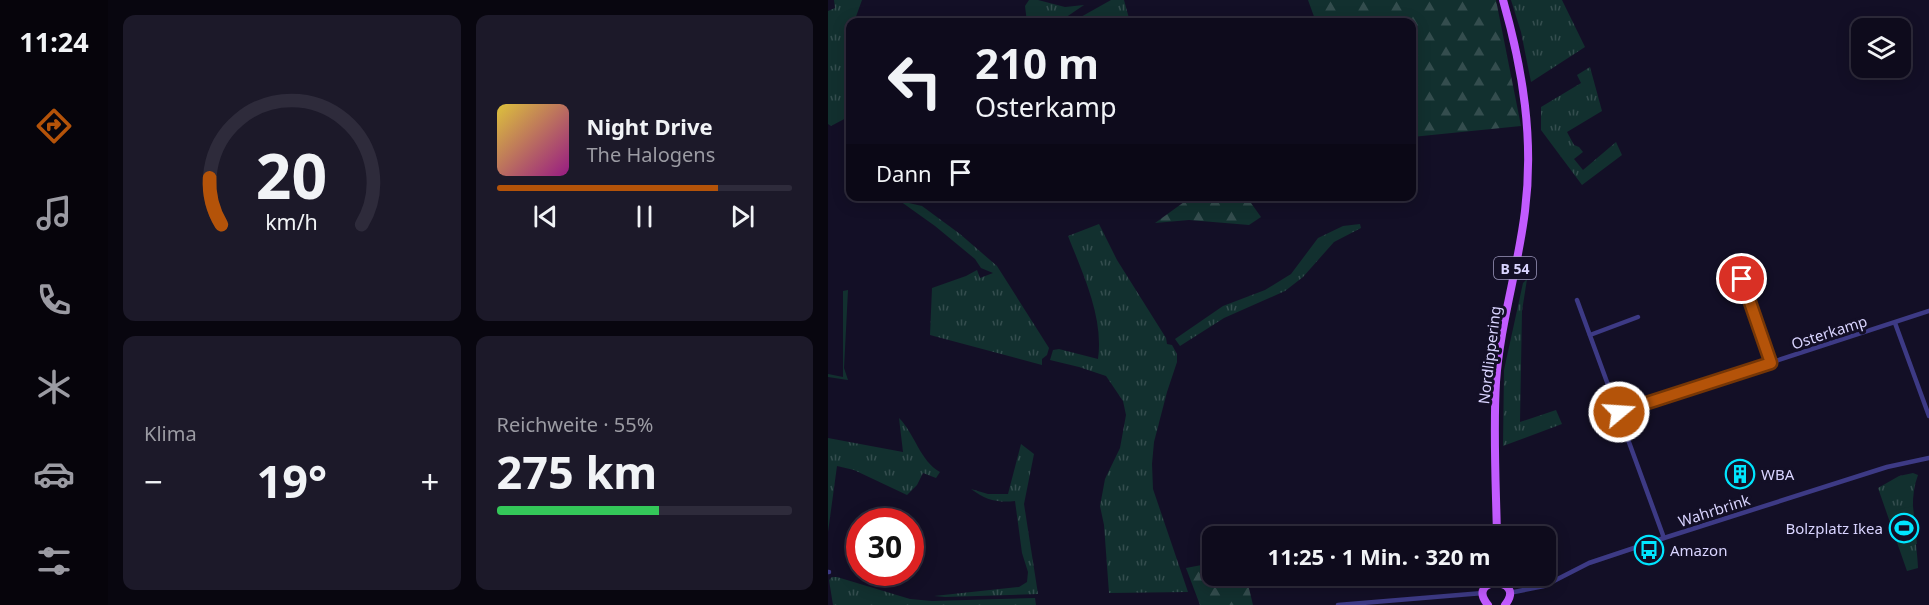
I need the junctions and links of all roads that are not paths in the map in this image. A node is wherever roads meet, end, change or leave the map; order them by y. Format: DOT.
graph roads {
  1 [pos="1503,0"];
  2 [pos="1742,279"];
  3 [pos="1577,300"];
  4 [pos="1929,310"];
  5 [pos="1638,317"];
  6 [pos="1895,323"];
  7 [pos="1590,335"];
  8 [pos="1771,363"];
  9 [pos="1619,412"];
  10 [pos="1929,416"];
  11 [pos="1929,458"];
  12 [pos="1497,526"];
  13 [pos="1664,538"];
  14 [pos="1487,586"];
  15 [pos="1505,586"];
  16 [pos="1483,593"];
  17 [pos="1509,593"];
  18 [pos="1346,604"];
  19 [pos="1338,605"];
  20 [pos="1488,605"];
  21 [pos="1505,605"];
  1 -- 12 [label="main road, Nordlippering / B 54"];
  2 -- 8 [label="street"];
  3 -- 7 [label="street"];
  4 -- 6 [label="street, Osterkamp"];
  5 -- 7 [label="street"];
  6 -- 8 [label="street, Osterkamp"];
  6 -- 10 [label="street"];
  7 -- 9 [label="street"];
  8 -- 9 [label="street, Osterkamp"];
  9 -- 13 [label="street"];
  11 -- 13 [label="street, Wahrbrink"];
  13 -- 17 [label="street, Wahrbrink"];
  14 -- 16 [label="main road"];
  15 -- 17 [label="main road"];
  16 -- 18 [label="street"];
  16 -- 20 [label="main road"];
  17 -- 21 [label="main road"];
  18 -- 19 [label="street"];
}
